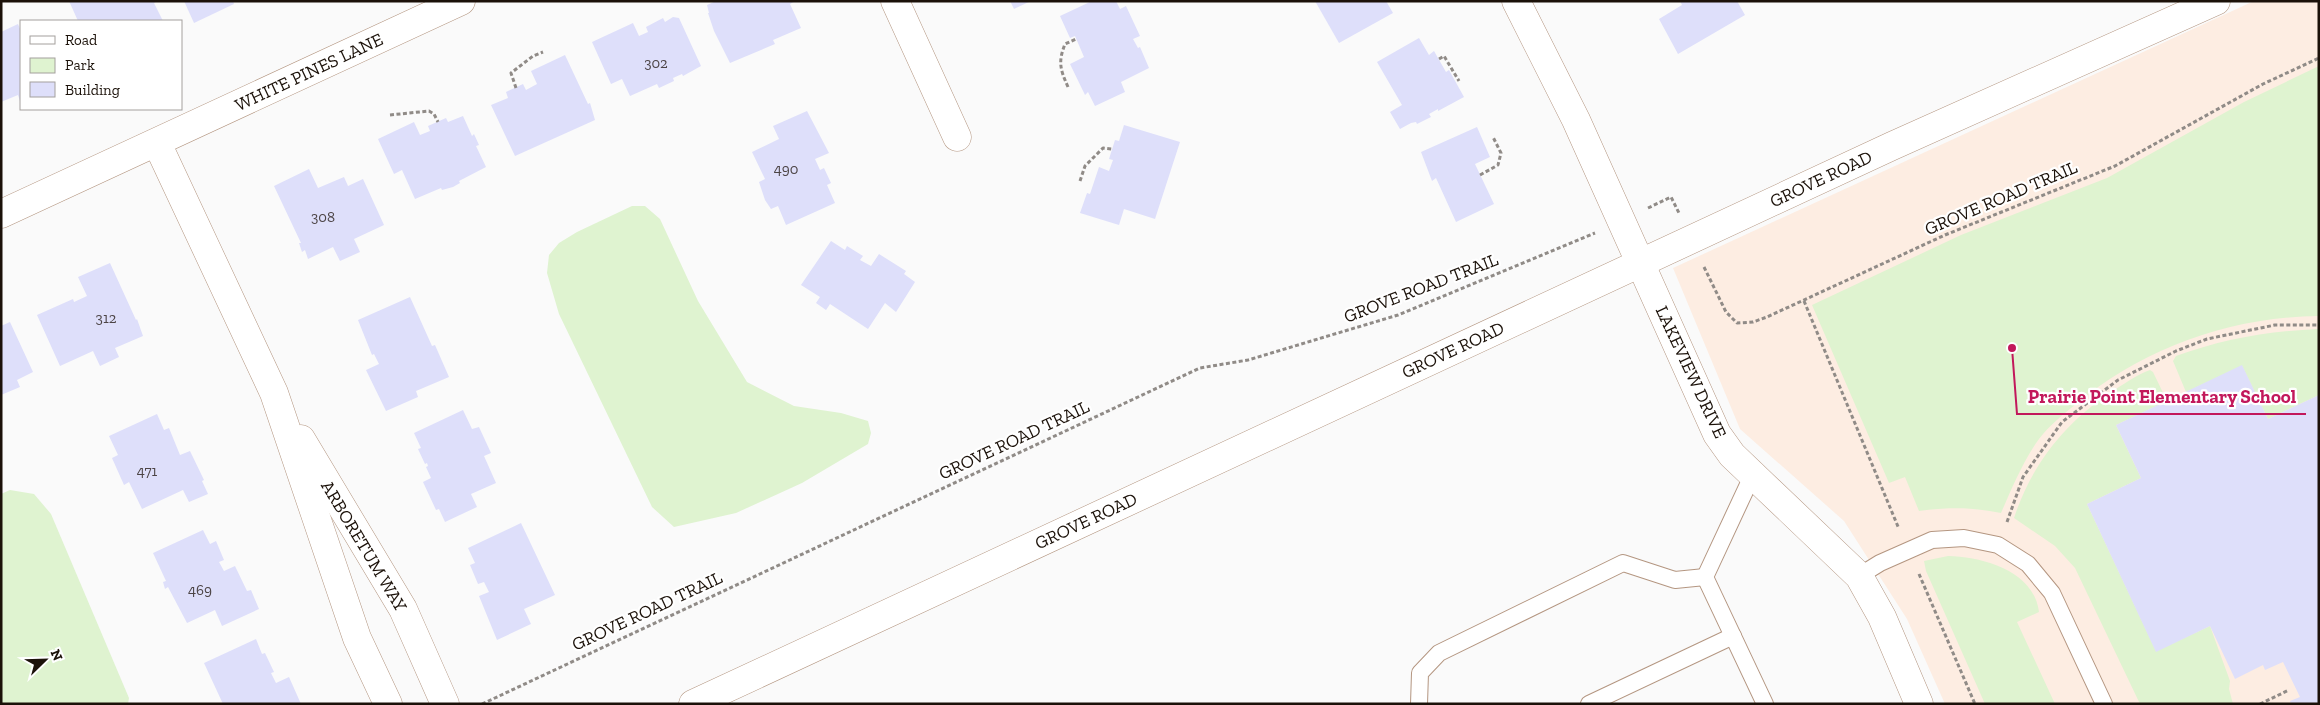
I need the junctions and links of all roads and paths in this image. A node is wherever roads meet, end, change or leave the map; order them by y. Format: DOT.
graph roads {
  1 [pos="461,1"];
  2 [pos="895,1"];
  3 [pos="1516,1"];
  4 [pos="2216,1"];
  5 [pos="1076,38"];
  6 [pos="543,52"];
  7 [pos="2319,58"];
  8 [pos="1439,59"];
  9 [pos="1459,81"];
  10 [pos="1068,87"];
  11 [pos="516,88"];
  12 [pos="390,115"];
  13 [pos="438,122"];
  14 [pos="957,137"];
  15 [pos="1493,137"];
  16 [pos="157,143"];
  17 [pos="1112,149"];
  18 [pos="1480,175"];
  19 [pos="1080,181"];
  20 [pos="1,214"];
  21 [pos="1574,244"];
  22 [pos="1641,262"];
  23 [pos="1708,277"];
  24 [pos="1804,301"];
  25 [pos="2319,325"];
  26 [pos="274,393"];
  27 [pos="1753,474"];
  28 [pos="2006,523"];
  29 [pos="1900,532"];
  30 [pos="1915,566"];
  31 [pos="1859,576"];
  32 [pos="1705,577"];
  33 [pos="1733,636"];
  34 [pos="2289,690"];
  35 [pos="388,704"];
  36 [pos="445,704"];
  37 [pos="482,704"];
  38 [pos="693,704"];
  39 [pos="1419,704"];
  40 [pos="1590,704"];
  41 [pos="1766,704"];
  42 [pos="1919,704"];
  43 [pos="1975,704"];
  44 [pos="2104,704"];
  45 [pos="2260,704"];
  1 -- 16 [label="street, WHITE PINES LANE"];
  2 -- 14 [label="street"];
  3 -- 22 [label="street, LAKEVIEW DRIVE"];
  4 -- 22 [label="street, GROVE ROAD"];
  5 -- 10 [label="path"];
  6 -- 11 [label="path"];
  7 -- 24 [label="path, GROVE ROAD TRAIL"];
  8 -- 9 [label="path"];
  12 -- 13 [label="path"];
  15 -- 18 [label="path"];
  16 -- 20 [label="street, WHITE PINES LANE"];
  16 -- 26 [label="street, ARBORETUM WAY"];
  17 -- 19 [label="path"];
  21 -- 37 [label="path, GROVE ROAD TRAIL"];
  22 -- 27 [label="street, LAKEVIEW DRIVE"];
  22 -- 38 [label="street, GROVE ROAD"];
  23 -- 24 [label="path, GROVE ROAD TRAIL"];
  24 -- 29 [label="path"];
  25 -- 28 [label="path"];
  26 -- 35 [label="street, ARBORETUM WAY"];
  26 -- 36 [label="street, ARBORETUM WAY"];
  27 -- 31 [label="street, LAKEVIEW DRIVE"];
  27 -- 32 [label="lane"];
  30 -- 43 [label="path"];
  31 -- 42 [label="street, LAKEVIEW DRIVE"];
  31 -- 44 [label="lane"];
  32 -- 33 [label="lane"];
  32 -- 39 [label="lane"];
  33 -- 40 [label="lane"];
  33 -- 41 [label="lane"];
  34 -- 45 [label="path"];
}
